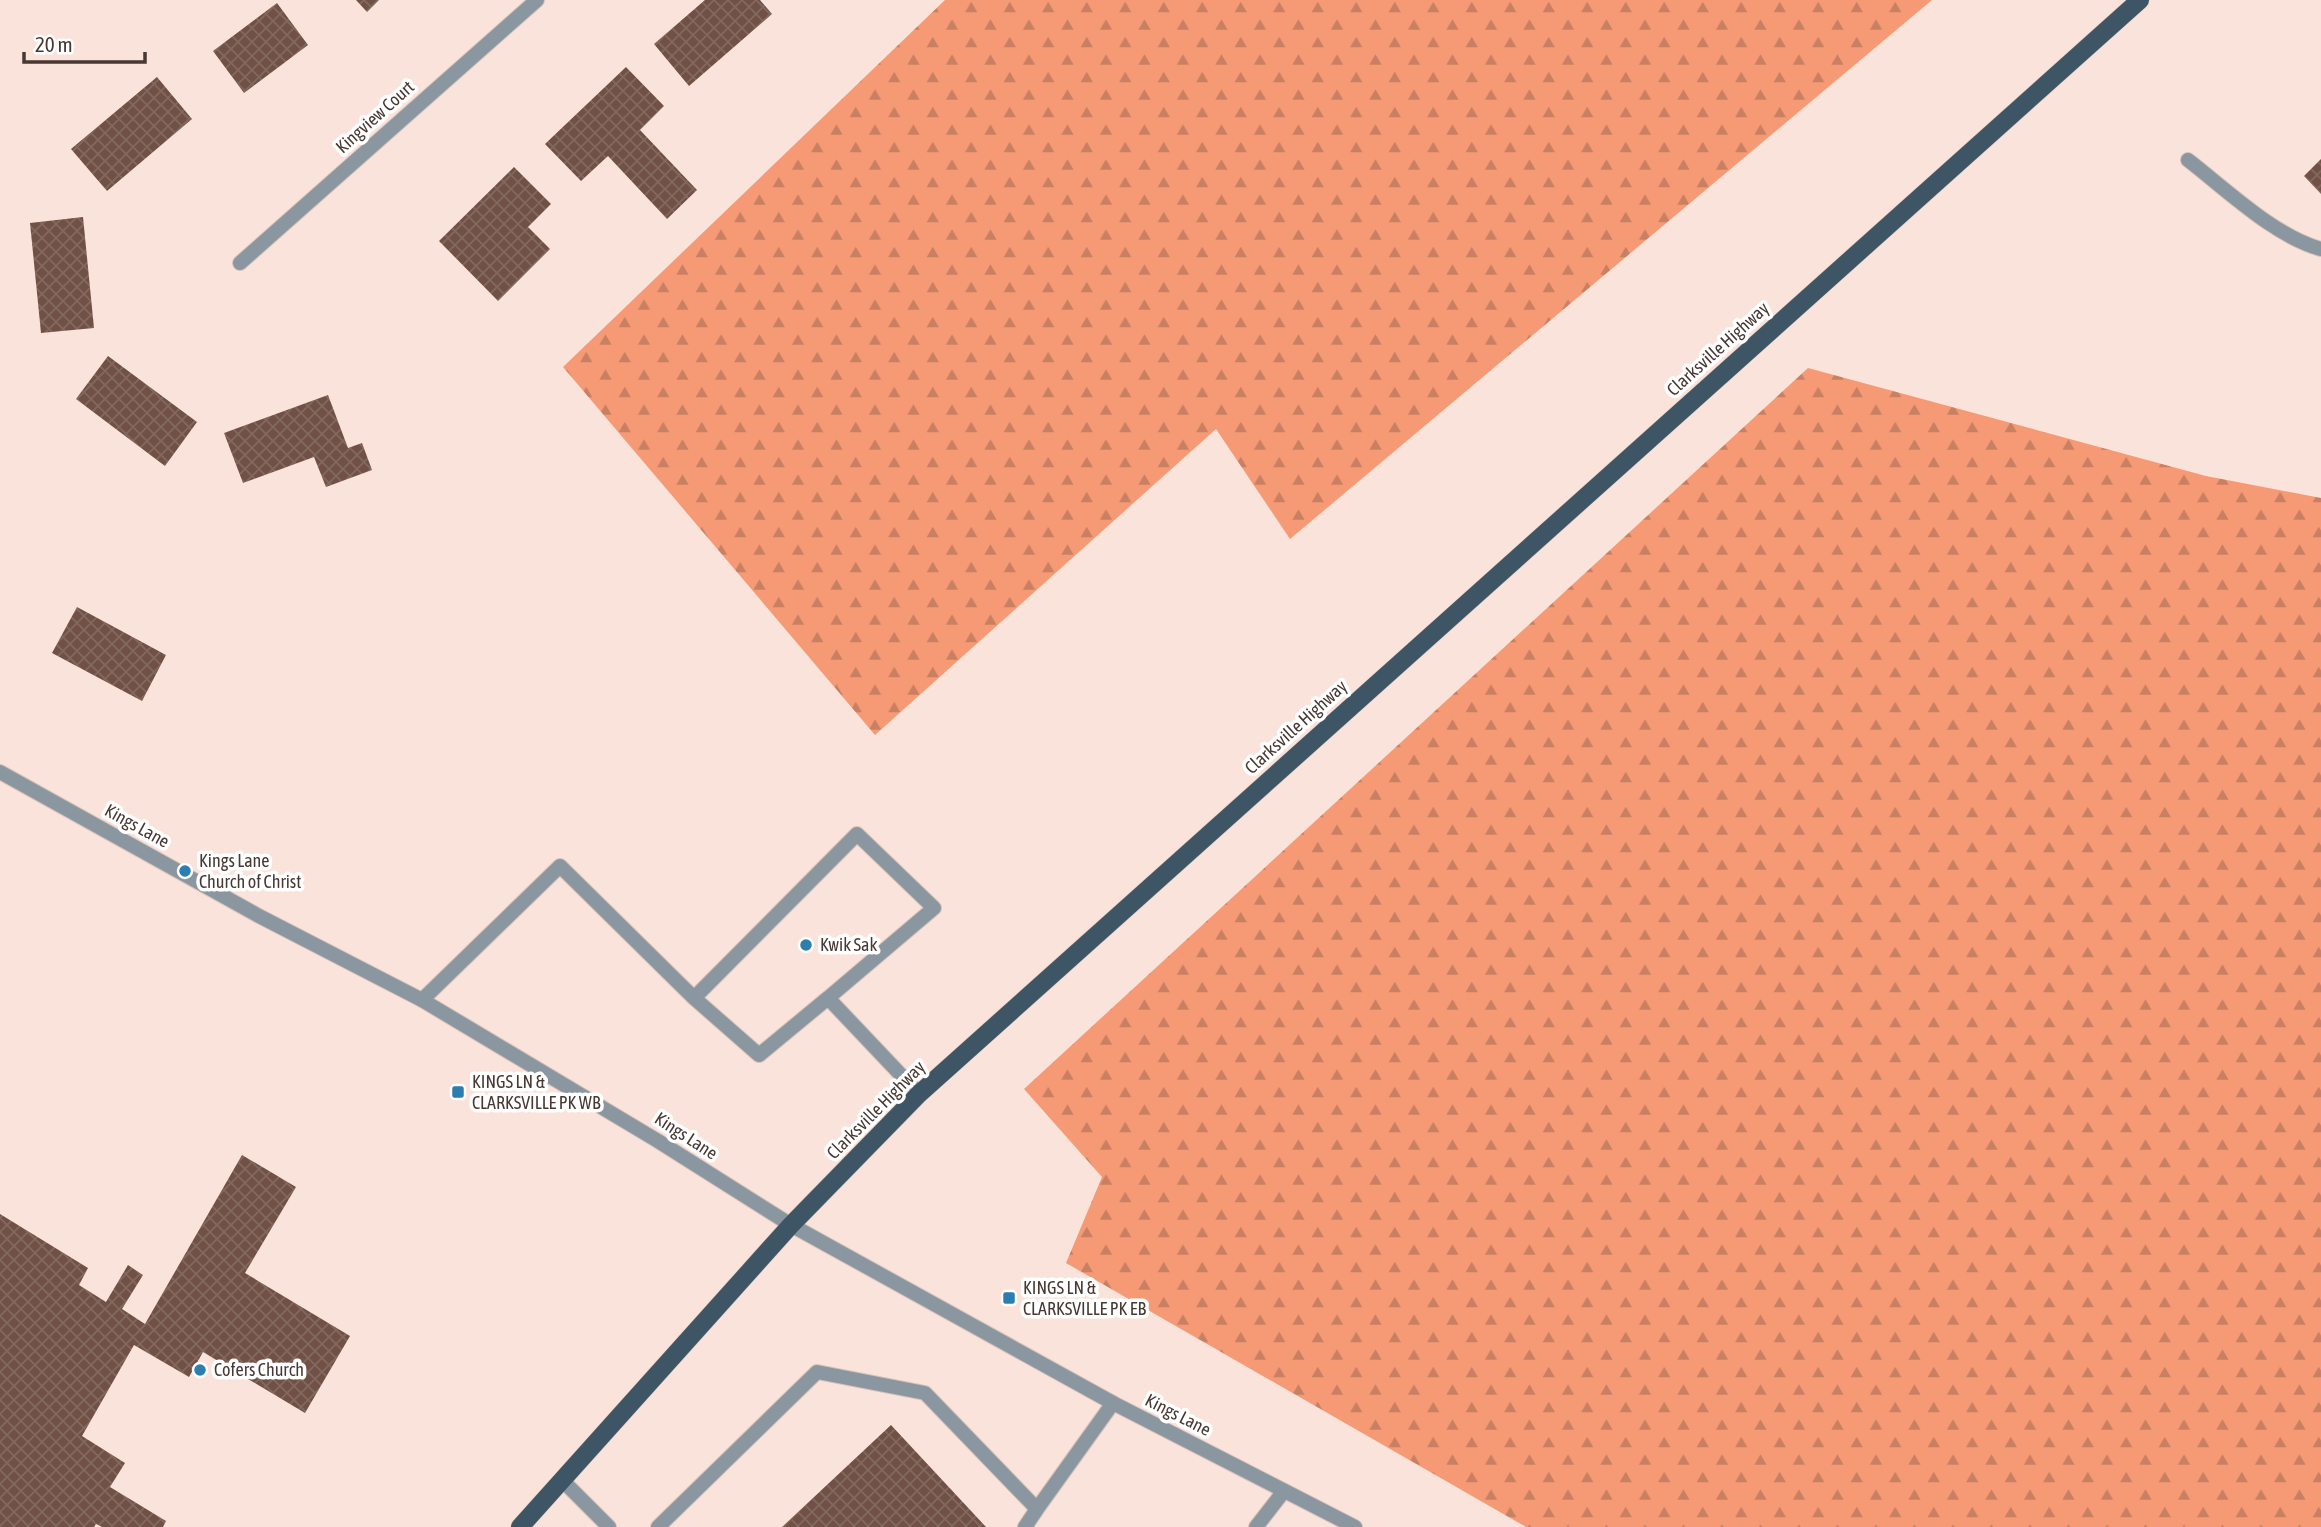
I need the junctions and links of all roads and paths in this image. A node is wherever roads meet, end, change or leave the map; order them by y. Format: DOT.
graph roads {
  1 [pos="537,0"];
  2 [pos="2140,0"];
  3 [pos="2188,160"];
  4 [pos="2321,248"];
  5 [pos="240,263"];
  6 [pos="0,772"];
  7 [pos="695,998"];
  8 [pos="828,998"];
  9 [pos="422,1000"];
  10 [pos="919,1094"];
  11 [pos="791,1225"];
  12 [pos="1113,1403"];
  13 [pos="562,1480"];
  14 [pos="1284,1491"];
  15 [pos="1037,1509"];
  16 [pos="520,1527"];
  17 [pos="608,1527"];
  18 [pos="658,1527"];
  19 [pos="1025,1527"];
  20 [pos="1256,1527"];
  21 [pos="1355,1527"];
  1 -- 5 [label="street, Kingview Court"];
  2 -- 10 [label="main road, Clarksville Highway"];
  3 -- 4 [label="street"];
  6 -- 9 [label="street, Kings Lane"];
  7 -- 8 [label="street"];
  7 -- 8 [label="street"];
  7 -- 9 [label="street"];
  8 -- 10 [label="street"];
  9 -- 11 [label="street, Kings Lane"];
  10 -- 11 [label="main road, Clarksville Highway"];
  11 -- 12 [label="street, Kings Lane"];
  11 -- 13 [label="main road, Clarksville Highway"];
  12 -- 14 [label="street, Kings Lane"];
  12 -- 15 [label="street"];
  13 -- 16 [label="main road, Clarksville Highway"];
  13 -- 17 [label="street"];
  14 -- 20 [label="street"];
  14 -- 21 [label="street, Kings Lane"];
  15 -- 18 [label="street"];
  15 -- 19 [label="street"];
}
